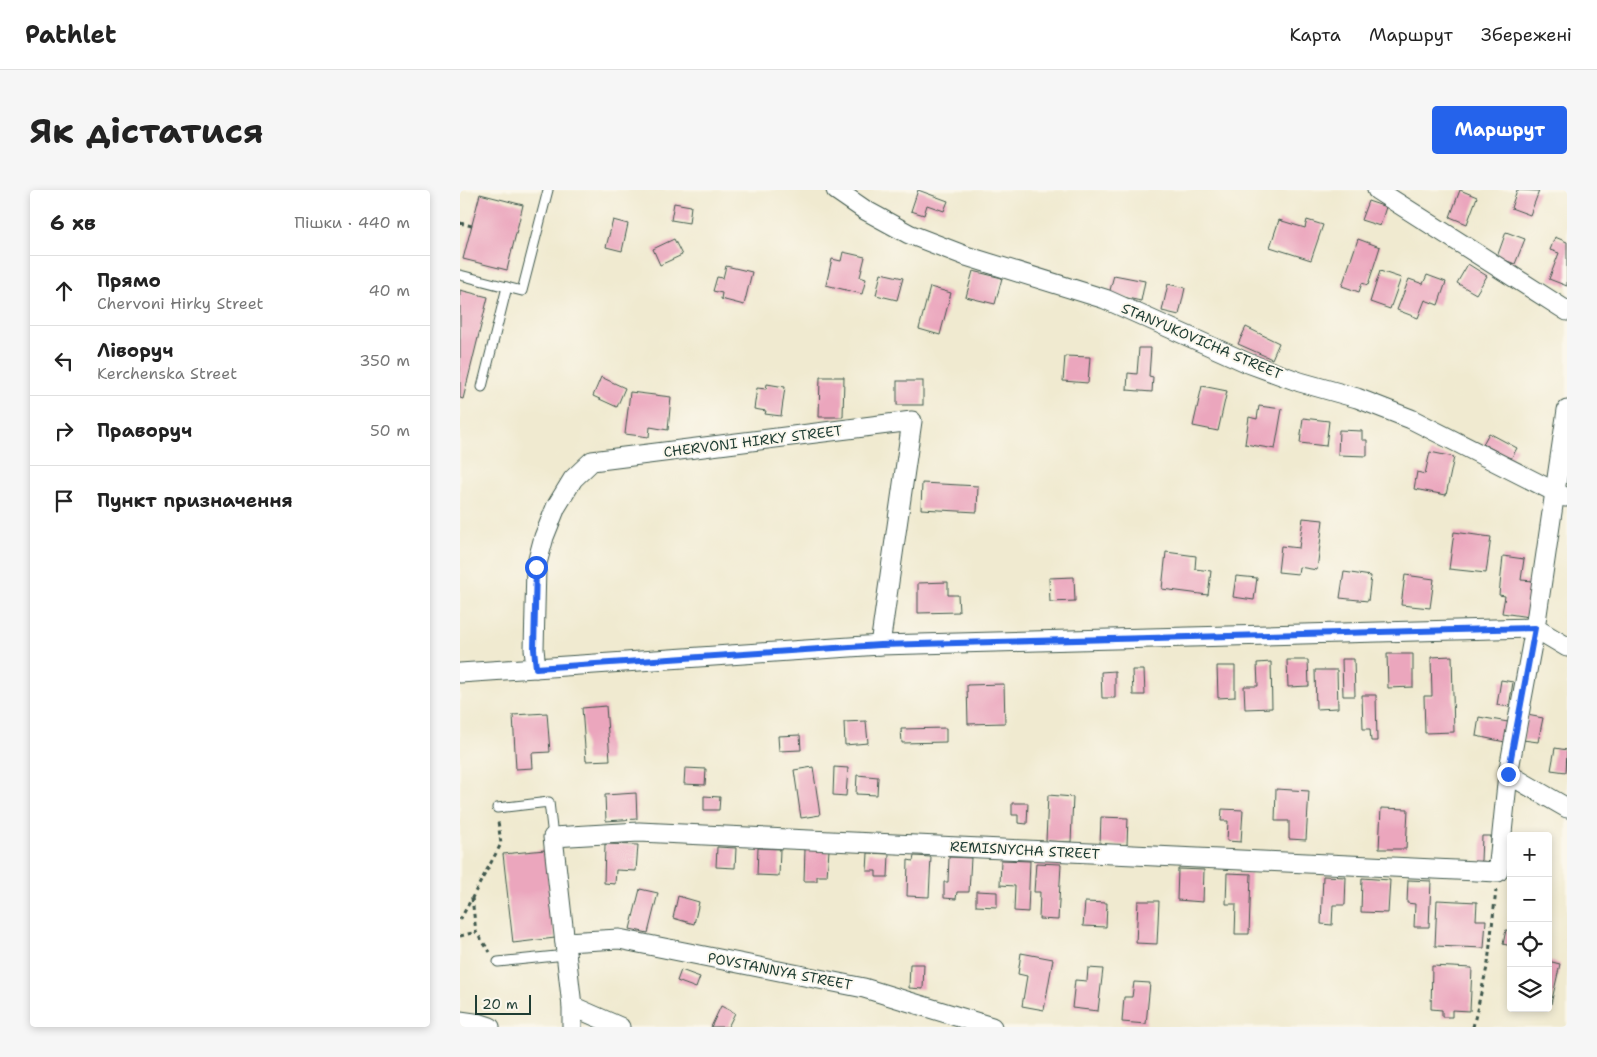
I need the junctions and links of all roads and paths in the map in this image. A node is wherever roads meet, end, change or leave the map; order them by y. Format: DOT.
graph roads {
  1 [pos="548,190"];
  2 [pos="836,190"];
  3 [pos="1377,190"];
  4 [pos="460,223"];
  5 [pos="472,226"];
  6 [pos="460,275"];
  7 [pos="507,287"];
  8 [pos="1567,311"];
  9 [pos="482,387"];
  10 [pos="1567,410"];
  11 [pos="1561,495"];
  12 [pos="1535,628"];
  13 [pos="880,645"];
  14 [pos="1567,647"];
  15 [pos="536,668"];
  16 [pos="460,673"];
  17 [pos="1508,774"];
  18 [pos="497,808"];
  19 [pos="1567,808"];
  20 [pos="553,837"];
  21 [pos="1498,872"];
  22 [pos="472,898"];
  23 [pos="460,920"];
  24 [pos="476,932"];
  25 [pos="460,936"];
  26 [pos="565,948"];
  27 [pos="498,962"];
  28 [pos="572,1006"];
  29 [pos="460,1022"];
  30 [pos="470,1027"];
  31 [pos="490,1027"];
  32 [pos="572,1027"];
  33 [pos="620,1027"];
  34 [pos="992,1027"];
  35 [pos="1473,1027"];
  1 -- 7 [label="lane"];
  2 -- 11 [label="street, STANYUKOVICHA STREET"];
  3 -- 8 [label="street"];
  4 -- 5 [label="path"];
  6 -- 7 [label="lane"];
  7 -- 9 [label="lane"];
  10 -- 11 [label="street"];
  11 -- 12 [label="street"];
  12 -- 13 [label="street"];
  12 -- 14 [label="street"];
  12 -- 17 [label="street"];
  13 -- 15 [label="street"];
  13 -- 15 [label="street, CHERVONI HIRKY STREET"];
  15 -- 16 [label="street"];
  17 -- 19 [label="street"];
  17 -- 21 [label="street"];
  18 -- 20 [label="lane"];
  18 -- 22 [label="path"];
  20 -- 21 [label="street, REMISNYCHA STREET"];
  20 -- 26 [label="street"];
  21 -- 35 [label="path"];
  22 -- 23 [label="path"];
  22 -- 24 [label="path"];
  24 -- 25 [label="path"];
  24 -- 27 [label="path"];
  26 -- 27 [label="lane"];
  26 -- 28 [label="street"];
  26 -- 34 [label="street, POVSTANNYA STREET"];
  28 -- 32 [label="street"];
  28 -- 33 [label="street"];
  29 -- 30 [label="street"];
  29 -- 31 [label="street"];
}
